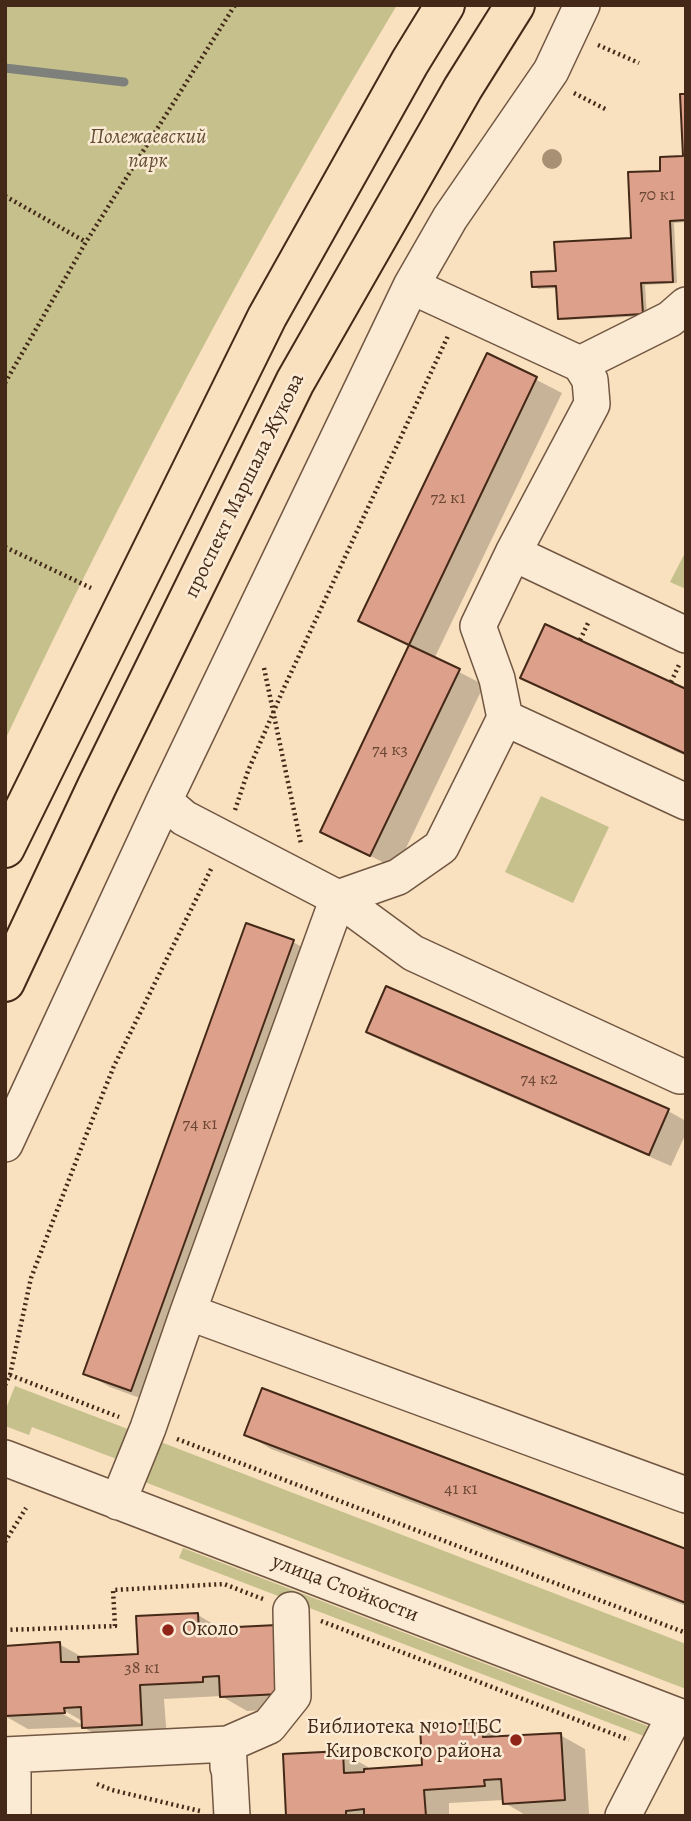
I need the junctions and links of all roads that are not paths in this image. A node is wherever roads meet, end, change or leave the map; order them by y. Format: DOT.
graph roads {
  1 [pos="445,5"];
  2 [pos="515,5"];
  3 [pos="582,5"];
  4 [pos="411,286"];
  5 [pos="686,305"];
  6 [pos="580,364"];
  7 [pos="513,553"];
  8 [pos="686,635"];
  9 [pos="505,718"];
  10 [pos="164,802"];
  11 [pos="686,802"];
  12 [pos="5,848"];
  13 [pos="338,898"];
  14 [pos="5,982"];
  15 [pos="680,1076"];
  16 [pos="5,1144"];
  17 [pos="188,1312"];
  18 [pos="5,1458"];
  19 [pos="686,1494"];
  20 [pos="118,1502"];
  21 [pos="291,1610"];
  22 [pos="681,1717"];
  23 [pos="229,1744"];
  24 [pos="9,1755"];
  25 [pos="224,1815"];
  26 [pos="13,1816"];
  27 [pos="623,1816"];
  1 -- 12 [label="main road"];
  2 -- 14 [label="main road, проспект Маршала Жукова"];
  3 -- 4 [label="street"];
  4 -- 6 [label="street"];
  4 -- 10 [label="street"];
  5 -- 6 [label="street"];
  6 -- 7 [label="street"];
  7 -- 8 [label="street"];
  7 -- 9 [label="street"];
  9 -- 11 [label="street"];
  9 -- 13 [label="street"];
  10 -- 13 [label="street"];
  10 -- 16 [label="street"];
  13 -- 15 [label="street"];
  13 -- 17 [label="street"];
  17 -- 19 [label="street"];
  17 -- 20 [label="street"];
  18 -- 20 [label="street, улица Стойкости"];
  20 -- 22 [label="street, улица Стойкости"];
  21 -- 23 [label="street"];
  22 -- 27 [label="street"];
  23 -- 24 [label="street"];
  23 -- 25 [label="street"];
  24 -- 26 [label="street"];
}
